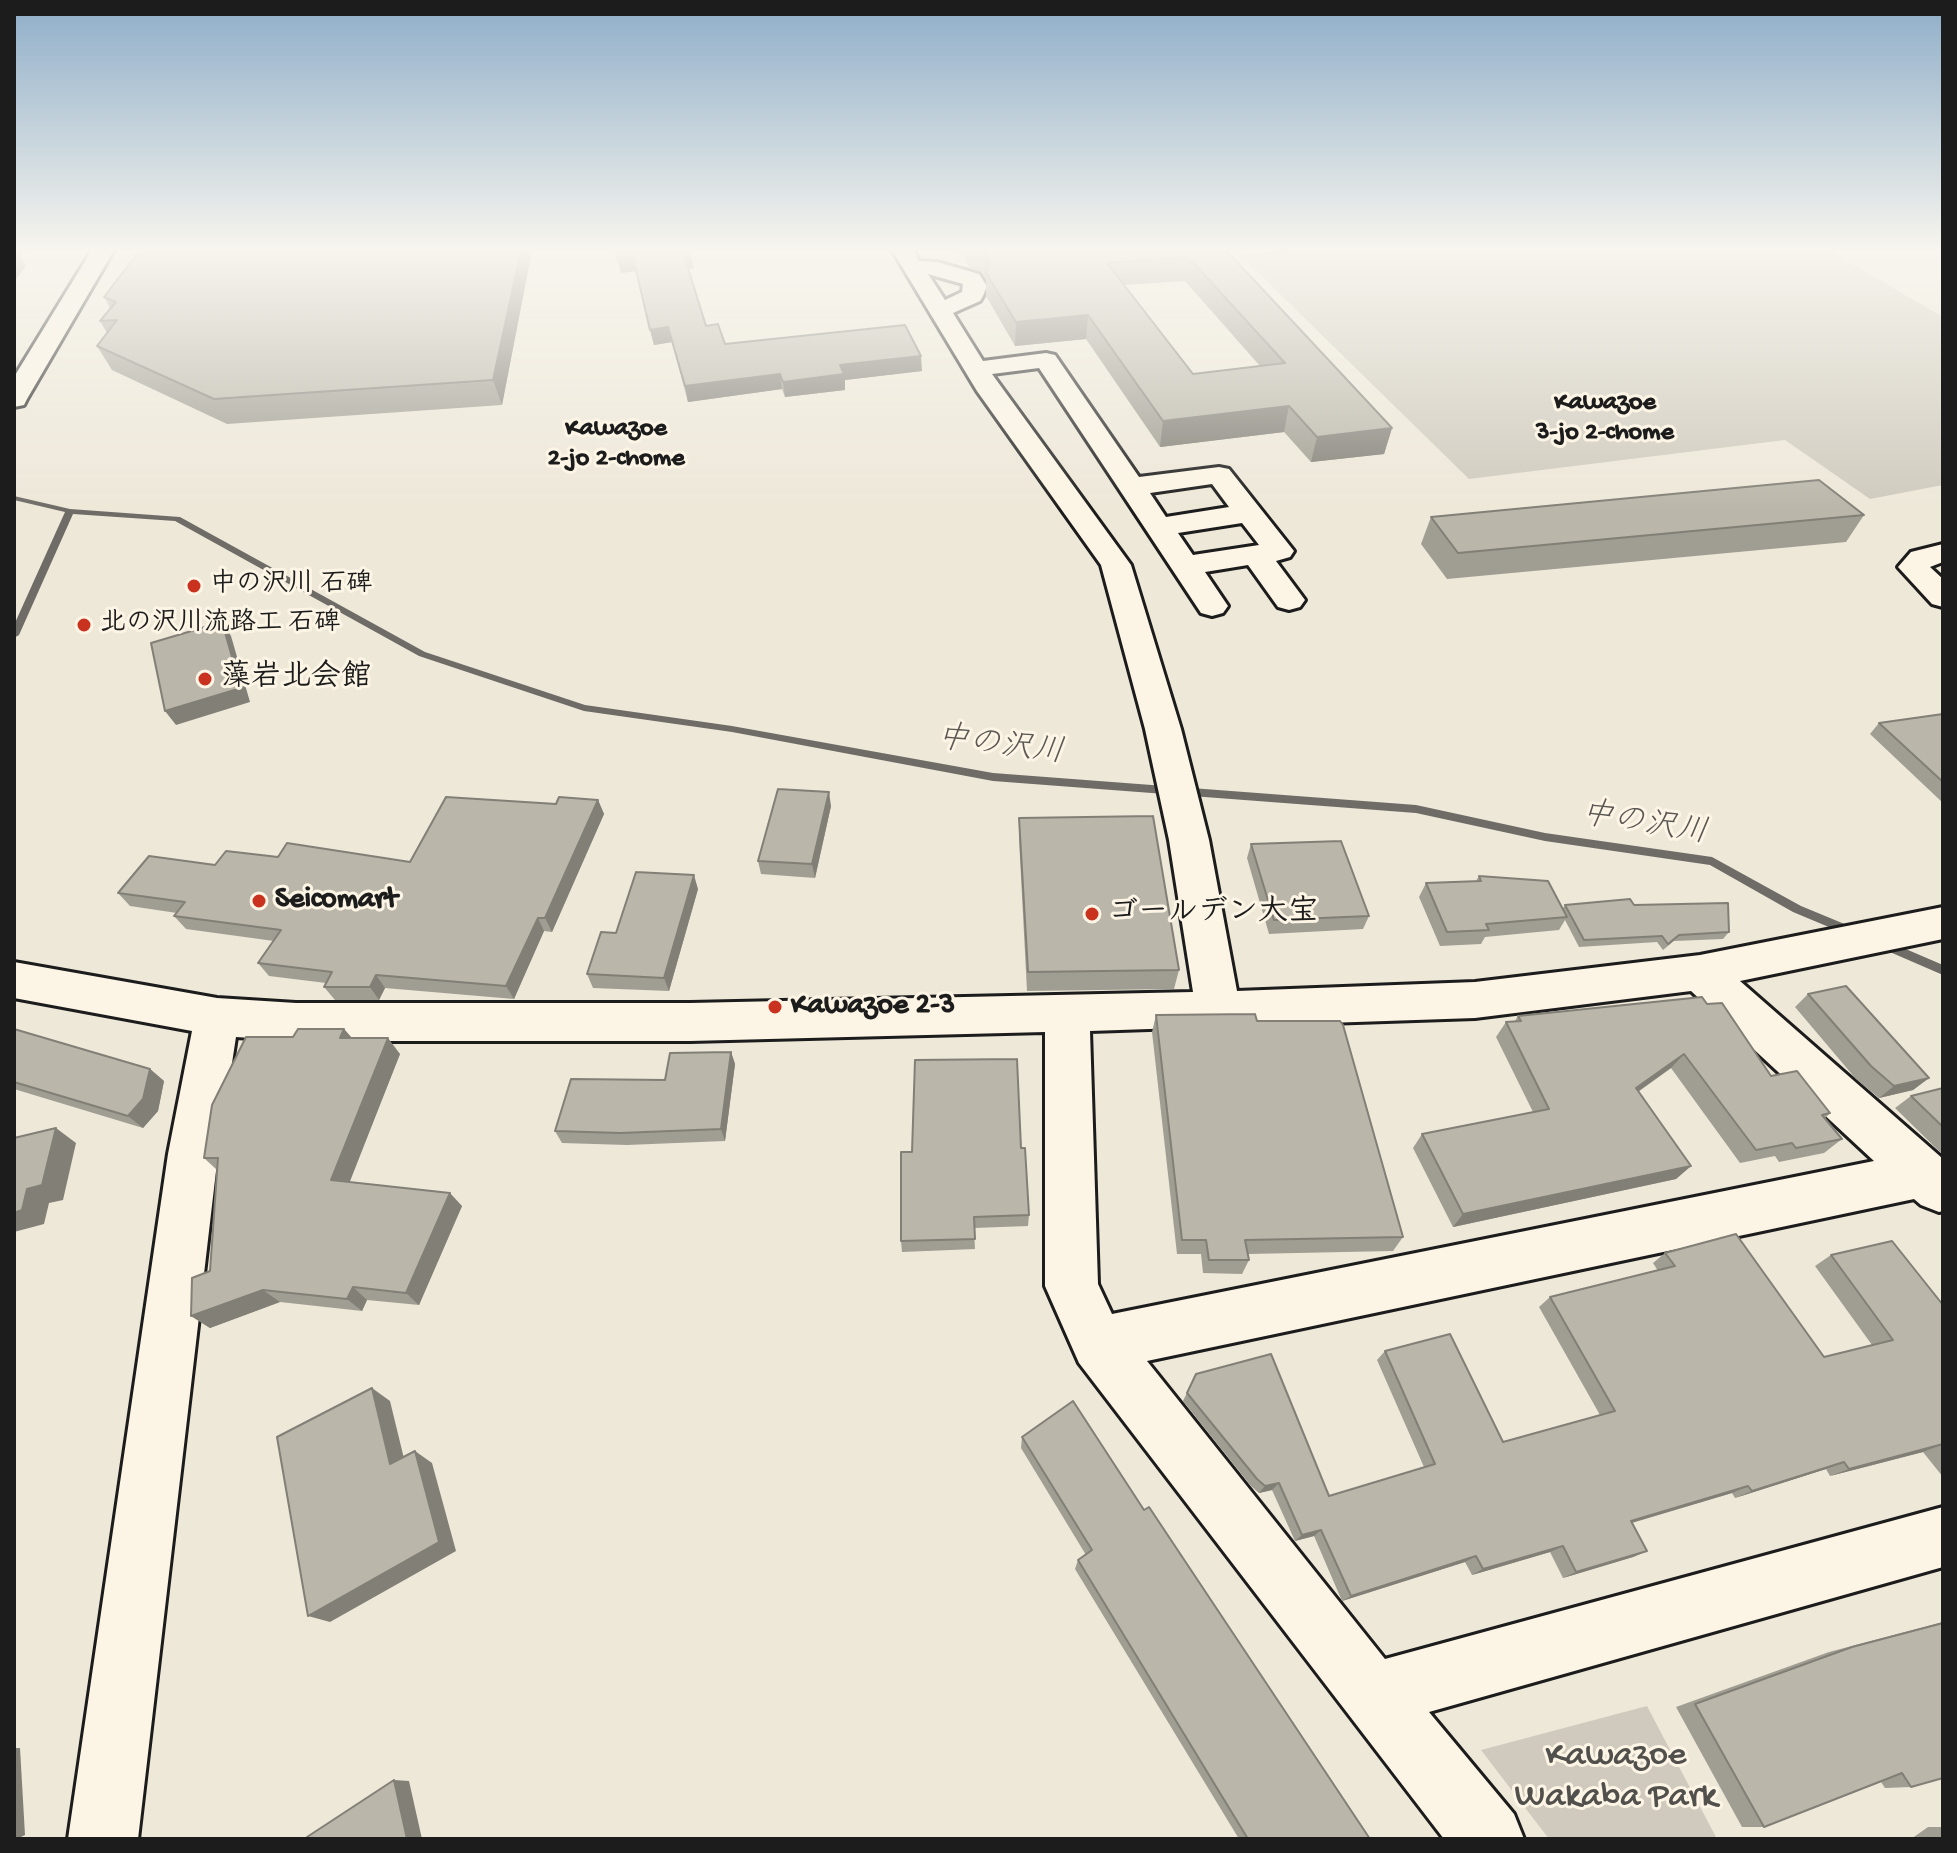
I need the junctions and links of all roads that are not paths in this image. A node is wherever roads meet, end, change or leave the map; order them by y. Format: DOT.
graph roads {
  1 [pos="51,336"];
  2 [pos="956,336"];
  3 [pos="977,369"];
  4 [pos="16,396"];
  5 [pos="1074,456"];
  6 [pos="1131,487"];
  7 [pos="1249,513"];
  8 [pos="1158,527"];
  9 [pos="1943,553"];
  10 [pos="1256,555"];
  11 [pos="1185,566"];
  12 [pos="1943,597"];
  13 [pos="1289,600"];
  14 [pos="1212,606"];
  15 [pos="1943,923"];
  16 [pos="1700,972"];
  17 [pos="14,980"];
  18 [pos="1218,1010"];
  19 [pos="1067,1013"];
  20 [pos="217,1017"];
  21 [pos="1934,1183"];
  22 [pos="1098,1344"];
  23 [pos="1943,1537"];
  24 [pos="1372,1695"];
  25 [pos="103,1839"];
  26 [pos="1489,1839"];
  1 -- 4 [label="main road"];
  2 -- 3 [label="street"];
  3 -- 5 [label="street"];
  3 -- 5 [label="street"];
  5 -- 6 [label="street"];
  5 -- 18 [label="street"];
  6 -- 7 [label="street"];
  6 -- 8 [label="street"];
  7 -- 8 [label="street"];
  7 -- 10 [label="street"];
  8 -- 11 [label="street"];
  9 -- 12 [label="street"];
  10 -- 11 [label="street"];
  10 -- 13 [label="street"];
  11 -- 14 [label="street"];
  15 -- 16 [label="street"];
  16 -- 18 [label="street"];
  16 -- 21 [label="street"];
  17 -- 20 [label="street"];
  18 -- 19 [label="street"];
  19 -- 20 [label="street"];
  19 -- 22 [label="street"];
  20 -- 25 [label="street"];
  21 -- 22 [label="street"];
  22 -- 24 [label="street"];
  23 -- 24 [label="street"];
  24 -- 26 [label="street"];
}
